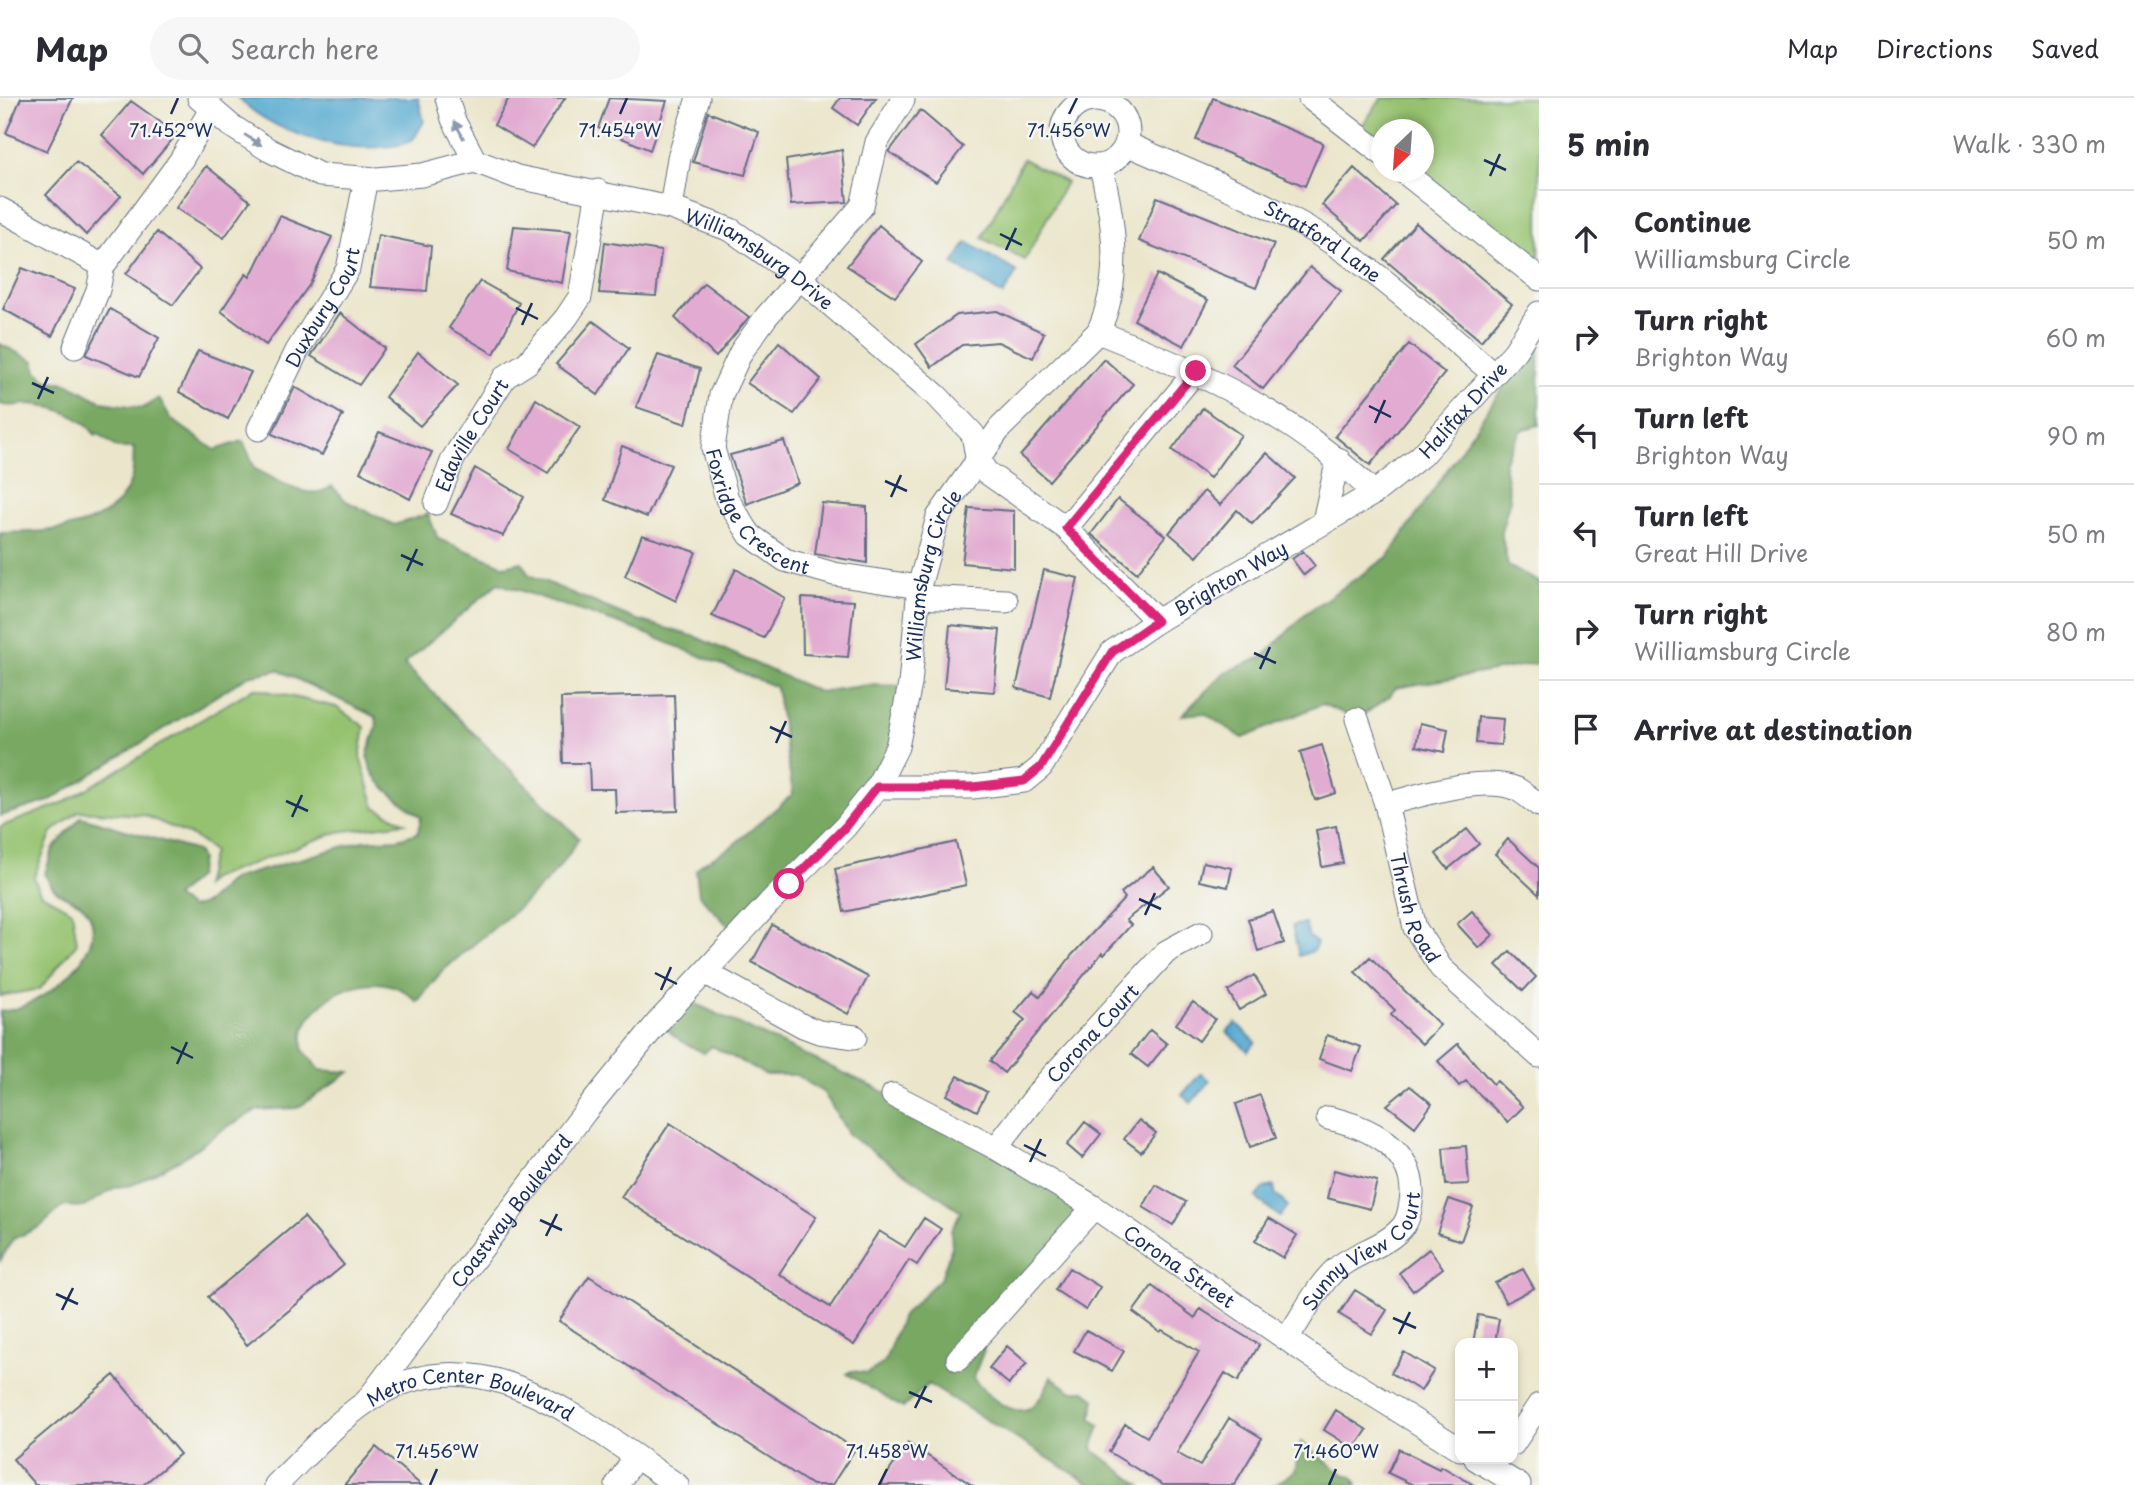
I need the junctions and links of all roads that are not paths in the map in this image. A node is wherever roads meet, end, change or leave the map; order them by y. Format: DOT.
graph roads {
  1 [pos="447,98"];
  2 [pos="698,98"];
  3 [pos="1310,98"];
  4 [pos="1100,99"];
  5 [pos="902,100"];
  6 [pos="206,103"];
  7 [pos="1065,105"];
  8 [pos="1127,144"];
  9 [pos="1371,145"];
  10 [pos="475,161"];
  11 [pos="1101,167"];
  12 [pos="366,178"];
  13 [pos="1417,182"];
  14 [pos="598,191"];
  15 [pos="671,208"];
  16 [pos="0,209"];
  17 [pos="103,266"];
  18 [pos="801,279"];
  19 [pos="1539,279"];
  20 [pos="1539,313"];
  21 [pos="1098,332"];
  22 [pos="75,347"];
  23 [pos="1196,371"];
  24 [pos="1494,374"];
  25 [pos="259,429"];
  26 [pos="977,457"];
  27 [pos="1338,459"];
  28 [pos="1374,493"];
  29 [pos="436,503"];
  30 [pos="1324,521"];
  31 [pos="1066,528"];
  32 [pos="919,592"];
  33 [pos="1006,601"];
  34 [pos="1157,621"];
  35 [pos="1357,719"];
  36 [pos="877,787"];
  37 [pos="1386,804"];
  38 [pos="1539,805"];
  39 [pos="1202,933"];
  40 [pos="706,973"];
  41 [pos="659,1021"];
  42 [pos="855,1037"];
  43 [pos="1539,1056"];
  44 [pos="893,1095"];
  45 [pos="1328,1118"];
  46 [pos="996,1148"];
  47 [pos="1094,1207"];
  48 [pos="1287,1339"];
  49 [pos="958,1359"];
  50 [pos="366,1402"];
  51 [pos="1539,1405"];
  52 [pos="1518,1436"];
  53 [pos="1455,1446"];
  54 [pos="635,1457"];
  55 [pos="1493,1464"];
  56 [pos="276,1485"];
  57 [pos="617,1485"];
  58 [pos="677,1485"];
  59 [pos="1519,1485"];
  10 -- 1 [label="street, one-way"];
  2 -- 15 [label="street"];
  3 -- 9 [label="street"];
  4 -- 7 [label="street"];
  4 -- 8 [label="street"];
  5 -- 18 [label="street, Foxridge Crescent"];
  6 -- 12 [label="street, one-way"];
  6 -- 17 [label="street"];
  7 -- 11 [label="street"];
  8 -- 11 [label="street"];
  8 -- 24 [label="street, Stratford Lane"];
  10 -- 12 [label="street"];
  10 -- 14 [label="street, Williamsburg Drive"];
  11 -- 21 [label="street, Williamsburg Circle"];
  12 -- 25 [label="street, Duxbury Court"];
  13 -- 19 [label="street"];
  14 -- 15 [label="street, Williamsburg Drive"];
  14 -- 29 [label="street, Edaville Court"];
  15 -- 18 [label="street, Williamsburg Drive"];
  16 -- 17 [label="street"];
  17 -- 22 [label="street"];
  18 -- 26 [label="street, Williamsburg Drive"];
  18 -- 32 [label="street, Foxridge Crescent"];
  20 -- 24 [label="street, Halifax Drive"];
  21 -- 23 [label="street"];
  21 -- 26 [label="street, Williamsburg Circle"];
  23 -- 27 [label="street"];
  23 -- 31 [label="street"];
  24 -- 28 [label="street, Halifax Drive"];
  26 -- 31 [label="street"];
  26 -- 32 [label="street, Williamsburg Circle"];
  27 -- 28 [label="street"];
  27 -- 30 [label="street"];
  28 -- 30 [label="street, Brighton Way"];
  30 -- 34 [label="street, Brighton Way"];
  31 -- 34 [label="street"];
  32 -- 33 [label="street, Foxridge Crescent"];
  32 -- 36 [label="street, Williamsburg Circle"];
  34 -- 36 [label="street, Brighton Way"];
  35 -- 37 [label="street, Thrush Road"];
  36 -- 40 [label="street, Williamsburg Circle"];
  37 -- 38 [label="street"];
  37 -- 43 [label="street, Thrush Road"];
  39 -- 46 [label="street, Corona Court"];
  40 -- 41 [label="street, Williamsburg Circle"];
  40 -- 42 [label="street"];
  41 -- 50 [label="street, Coastway Boulevard"];
  44 -- 46 [label="street, Corona Street"];
  45 -- 48 [label="street, Sunny View Court"];
  46 -- 47 [label="street, Corona Street"];
  47 -- 48 [label="street, Corona Street"];
  47 -- 49 [label="street"];
  48 -- 53 [label="street, Corona Street"];
  50 -- 54 [label="street, Metro Center Boulevard"];
  50 -- 56 [label="street, Metro Center Boulevard"];
  51 -- 52 [label="street"];
  54 -- 57 [label="street"];
  54 -- 58 [label="street, Metro Center Boulevard"];
  55 -- 59 [label="street"];
}
